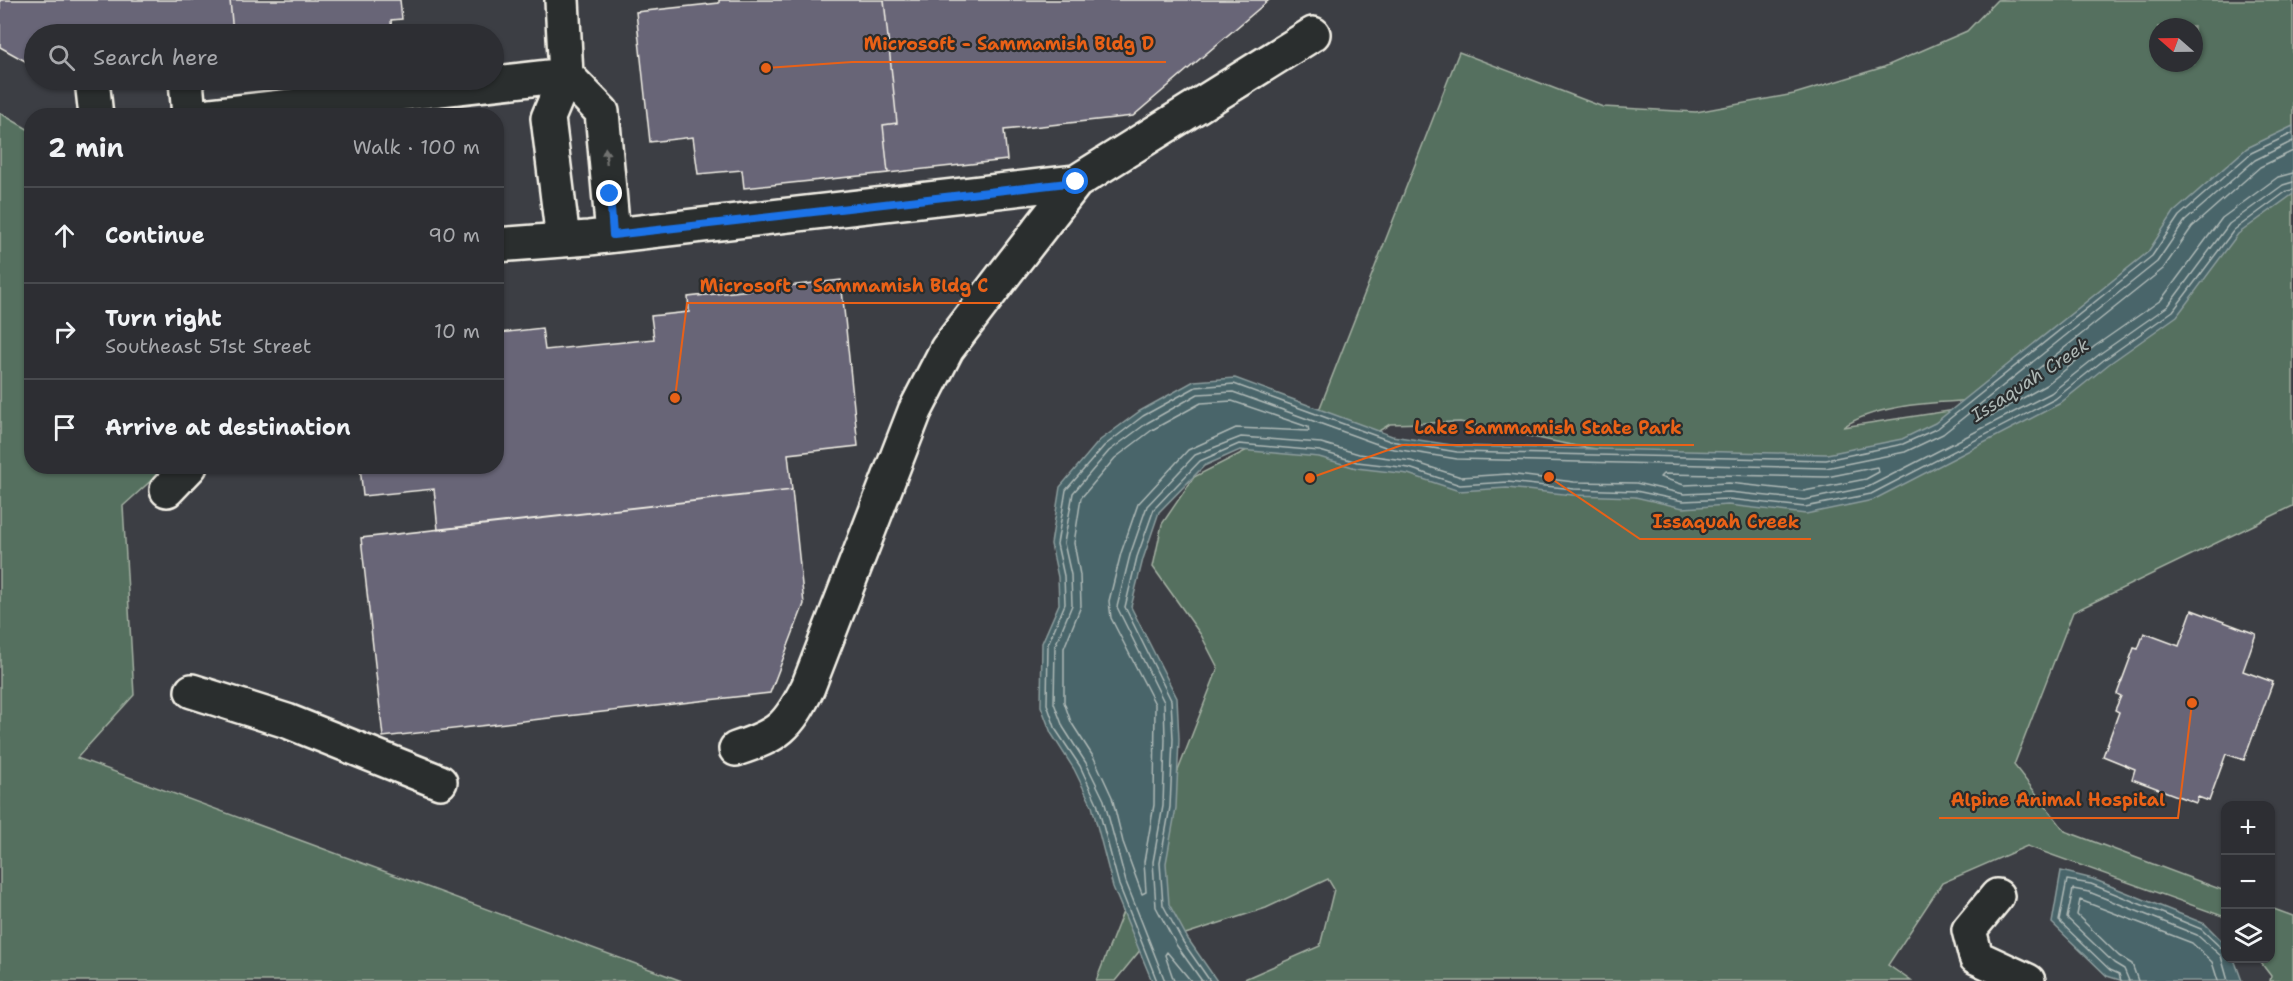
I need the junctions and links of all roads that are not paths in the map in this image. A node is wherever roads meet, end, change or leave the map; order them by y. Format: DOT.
graph roads {
  1 [pos="562,0"];
  2 [pos="1314,34"];
  3 [pos="566,75"];
  4 [pos="504,82"];
  5 [pos="93,90"];
  6 [pos="187,90"];
  7 [pos="433,90"];
  8 [pos="95,108"];
  9 [pos="188,108"];
  10 [pos="273,108"];
  11 [pos="1076,182"];
  12 [pos="613,235"];
  13 [pos="563,240"];
  14 [pos="504,244"];
  15 [pos="182,474"];
  16 [pos="167,490"];
  17 [pos="192,691"];
  18 [pos="736,749"];
  19 [pos="440,782"];
  20 [pos="1997,896"];
  21 [pos="2028,981"];
  1 -- 3 [label="street"];
  2 -- 11 [label="street"];
  3 -- 4 [label="street"];
  12 -- 3 [label="street, one-way"];
  3 -- 13 [label="street"];
  5 -- 8 [label="street"];
  6 -- 9 [label="street"];
  7 -- 10 [label="street"];
  11 -- 12 [label="street"];
  11 -- 18 [label="street"];
  12 -- 13 [label="street"];
  13 -- 14 [label="street"];
  15 -- 16 [label="street"];
  17 -- 19 [label="street"];
  20 -- 21 [label="street"];
}
